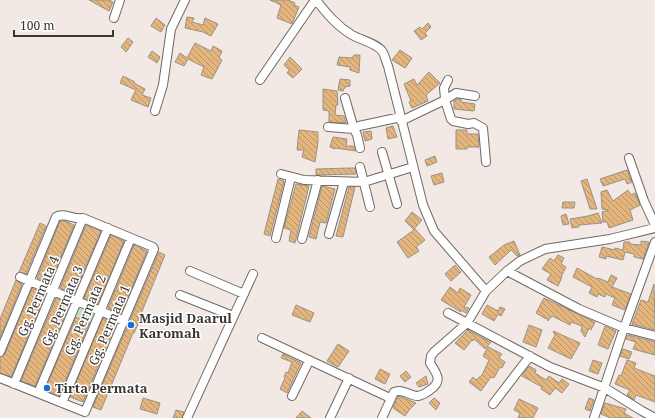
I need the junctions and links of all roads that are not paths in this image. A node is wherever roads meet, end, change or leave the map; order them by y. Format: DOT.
graph roads {
  1 [pos="120,0"];
  2 [pos="185,0"];
  3 [pos="314,0"];
  4 [pos="114,18"];
  5 [pos="260,80"];
  6 [pos="448,80"];
  7 [pos="475,96"];
  8 [pos="345,98"];
  9 [pos="445,100"];
  10 [pos="155,111"];
  11 [pos="401,119"];
  12 [pos="328,127"];
  13 [pos="354,129"];
  14 [pos="360,148"];
  15 [pos="382,152"];
  16 [pos="629,158"];
  17 [pos="486,162"];
  18 [pos="360,167"];
  19 [pos="413,167"];
  20 [pos="281,174"];
  21 [pos="388,175"];
  22 [pos="291,177"];
  23 [pos="318,180"];
  24 [pos="344,182"];
  25 [pos="364,182"];
  26 [pos="397,204"];
  27 [pos="370,207"];
  28 [pos="83,218"];
  29 [pos="655,227"];
  30 [pos="108,228"];
  31 [pos="329,234"];
  32 [pos="131,238"];
  33 [pos="276,238"];
  34 [pos="302,238"];
  35 [pos="655,242"];
  36 [pos="190,271"];
  37 [pos="507,271"];
  38 [pos="253,274"];
  39 [pos="20,277"];
  40 [pos="29,281"];
  41 [pos="53,291"];
  42 [pos="486,291"];
  43 [pos="244,294"];
  44 [pos="180,295"];
  45 [pos="77,301"];
  46 [pos="100,311"];
  47 [pos="448,313"];
  48 [pos="234,316"];
  49 [pos="124,320"];
  50 [pos="467,323"];
  51 [pos="624,328"];
  52 [pos="655,336"];
  53 [pos="262,338"];
  54 [pos="0,352"];
  55 [pos="530,356"];
  56 [pos="309,361"];
  57 [pos="0,378"];
  58 [pos="349,378"];
  59 [pos="14,384"];
  60 [pos="605,388"];
  61 [pos="38,393"];
  62 [pos="292,396"];
  63 [pos="390,398"];
  64 [pos="62,403"];
  65 [pos="494,404"];
  66 [pos="188,418"];
  67 [pos="330,418"];
  68 [pos="382,418"];
  69 [pos="594,418"];
  70 [pos="655,418"];
  1 -- 4 [label="street"];
  2 -- 10 [label="street"];
  3 -- 5 [label="street"];
  3 -- 11 [label="street"];
  6 -- 9 [label="street"];
  7 -- 9 [label="street"];
  8 -- 13 [label="street"];
  9 -- 11 [label="street"];
  9 -- 17 [label="street"];
  11 -- 13 [label="street"];
  11 -- 19 [label="street"];
  12 -- 13 [label="street"];
  13 -- 14 [label="street"];
  15 -- 21 [label="street"];
  16 -- 29 [label="street"];
  18 -- 25 [label="street"];
  19 -- 21 [label="street"];
  19 -- 42 [label="street"];
  20 -- 22 [label="street"];
  21 -- 25 [label="street"];
  21 -- 26 [label="street"];
  22 -- 23 [label="street"];
  22 -- 33 [label="street"];
  23 -- 24 [label="street"];
  23 -- 34 [label="street"];
  24 -- 25 [label="street"];
  24 -- 31 [label="street"];
  25 -- 27 [label="street"];
  28 -- 30 [label="street"];
  28 -- 40 [label="street"];
  28 -- 41 [label="street, Gg. Permata 4"];
  29 -- 37 [label="street"];
  30 -- 32 [label="street"];
  30 -- 45 [label="street, Gg. Permata 3"];
  32 -- 46 [label="street, Gg. Permata 2"];
  32 -- 49 [label="street, Gg. Permata 1"];
  35 -- 51 [label="street"];
  36 -- 43 [label="street"];
  37 -- 42 [label="street"];
  37 -- 51 [label="street"];
  38 -- 43 [label="street"];
  39 -- 40 [label="street"];
  40 -- 41 [label="street"];
  40 -- 54 [label="street"];
  41 -- 45 [label="street"];
  41 -- 59 [label="street, Gg. Permata 4"];
  42 -- 50 [label="street"];
  43 -- 48 [label="street"];
  44 -- 48 [label="street"];
  45 -- 46 [label="street"];
  45 -- 61 [label="street, Gg. Permata 3"];
  46 -- 49 [label="street"];
  46 -- 64 [label="street, Gg. Permata 2"];
  47 -- 50 [label="street"];
  48 -- 66 [label="street"];
  49 -- 64 [label="street, Gg. Permata 1"];
  50 -- 55 [label="street"];
  50 -- 63 [label="street"];
  51 -- 52 [label="street"];
  51 -- 60 [label="street"];
  53 -- 56 [label="street"];
  55 -- 60 [label="street"];
  55 -- 65 [label="street"];
  56 -- 58 [label="street"];
  56 -- 62 [label="street"];
  57 -- 59 [label="street"];
  58 -- 63 [label="street"];
  58 -- 67 [label="street"];
  59 -- 61 [label="street"];
  60 -- 69 [label="street"];
  60 -- 70 [label="street"];
  61 -- 64 [label="street"];
  63 -- 68 [label="street"];
}
